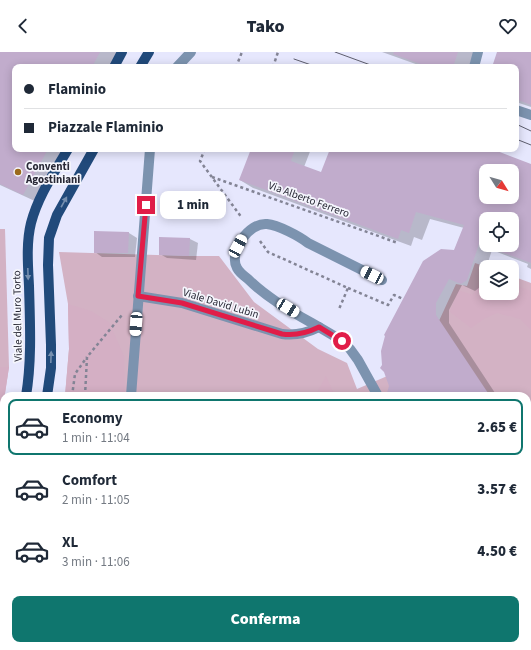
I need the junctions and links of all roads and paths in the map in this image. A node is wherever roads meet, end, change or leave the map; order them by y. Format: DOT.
graph roads {
  1 [pos="122,52"];
  2 [pos="149,52"];
  3 [pos="191,52"];
  4 [pos="242,52"];
  5 [pos="278,52"];
  6 [pos="478,52"];
  7 [pos="116,64"];
  8 [pos="142,64"];
  9 [pos="180,64"];
  10 [pos="237,64"];
  11 [pos="274,64"];
  12 [pos="475,64"];
  13 [pos="519,111"];
  14 [pos="531,115"];
  15 [pos="66,152"];
  16 [pos="92,152"];
  17 [pos="150,152"];
  18 [pos="204,152"];
  19 [pos="212,177"];
  20 [pos="245,222"];
  21 [pos="259,240"];
  22 [pos="398,243"];
  23 [pos="382,280"];
  24 [pos="348,288"];
  25 [pos="138,296"];
  26 [pos="403,299"];
  27 [pos="339,309"];
  28 [pos="319,327"];
  29 [pos="87,357"];
  30 [pos="27,392"];
  31 [pos="48,392"];
  32 [pos="73,392"];
  33 [pos="85,392"];
  34 [pos="131,392"];
  35 [pos="376,392"];
  1 -- 7 [label="main road"];
  2 -- 8 [label="main road"];
  3 -- 9 [label="street"];
  4 -- 10 [label="path"];
  5 -- 11 [label="path"];
  6 -- 12 [label="street"];
  13 -- 14 [label="street"];
  15 -- 30 [label="main road, Viale del Muro Torto, one-way"];
  31 -- 16 [label="main road, one-way"];
  17 -- 25 [label="street"];
  18 -- 19 [label="path"];
  19 -- 20 [label="path"];
  19 -- 22 [label="path, Via Alberto Ferrero"];
  21 -- 24 [label="path"];
  23 -- 28 [label="street"];
  24 -- 26 [label="path"];
  24 -- 27 [label="path"];
  25 -- 28 [label="street, Viale David Lubin"];
  25 -- 29 [label="path"];
  25 -- 34 [label="street"];
  28 -- 35 [label="street"];
  29 -- 32 [label="path"];
  29 -- 33 [label="path"];
}
